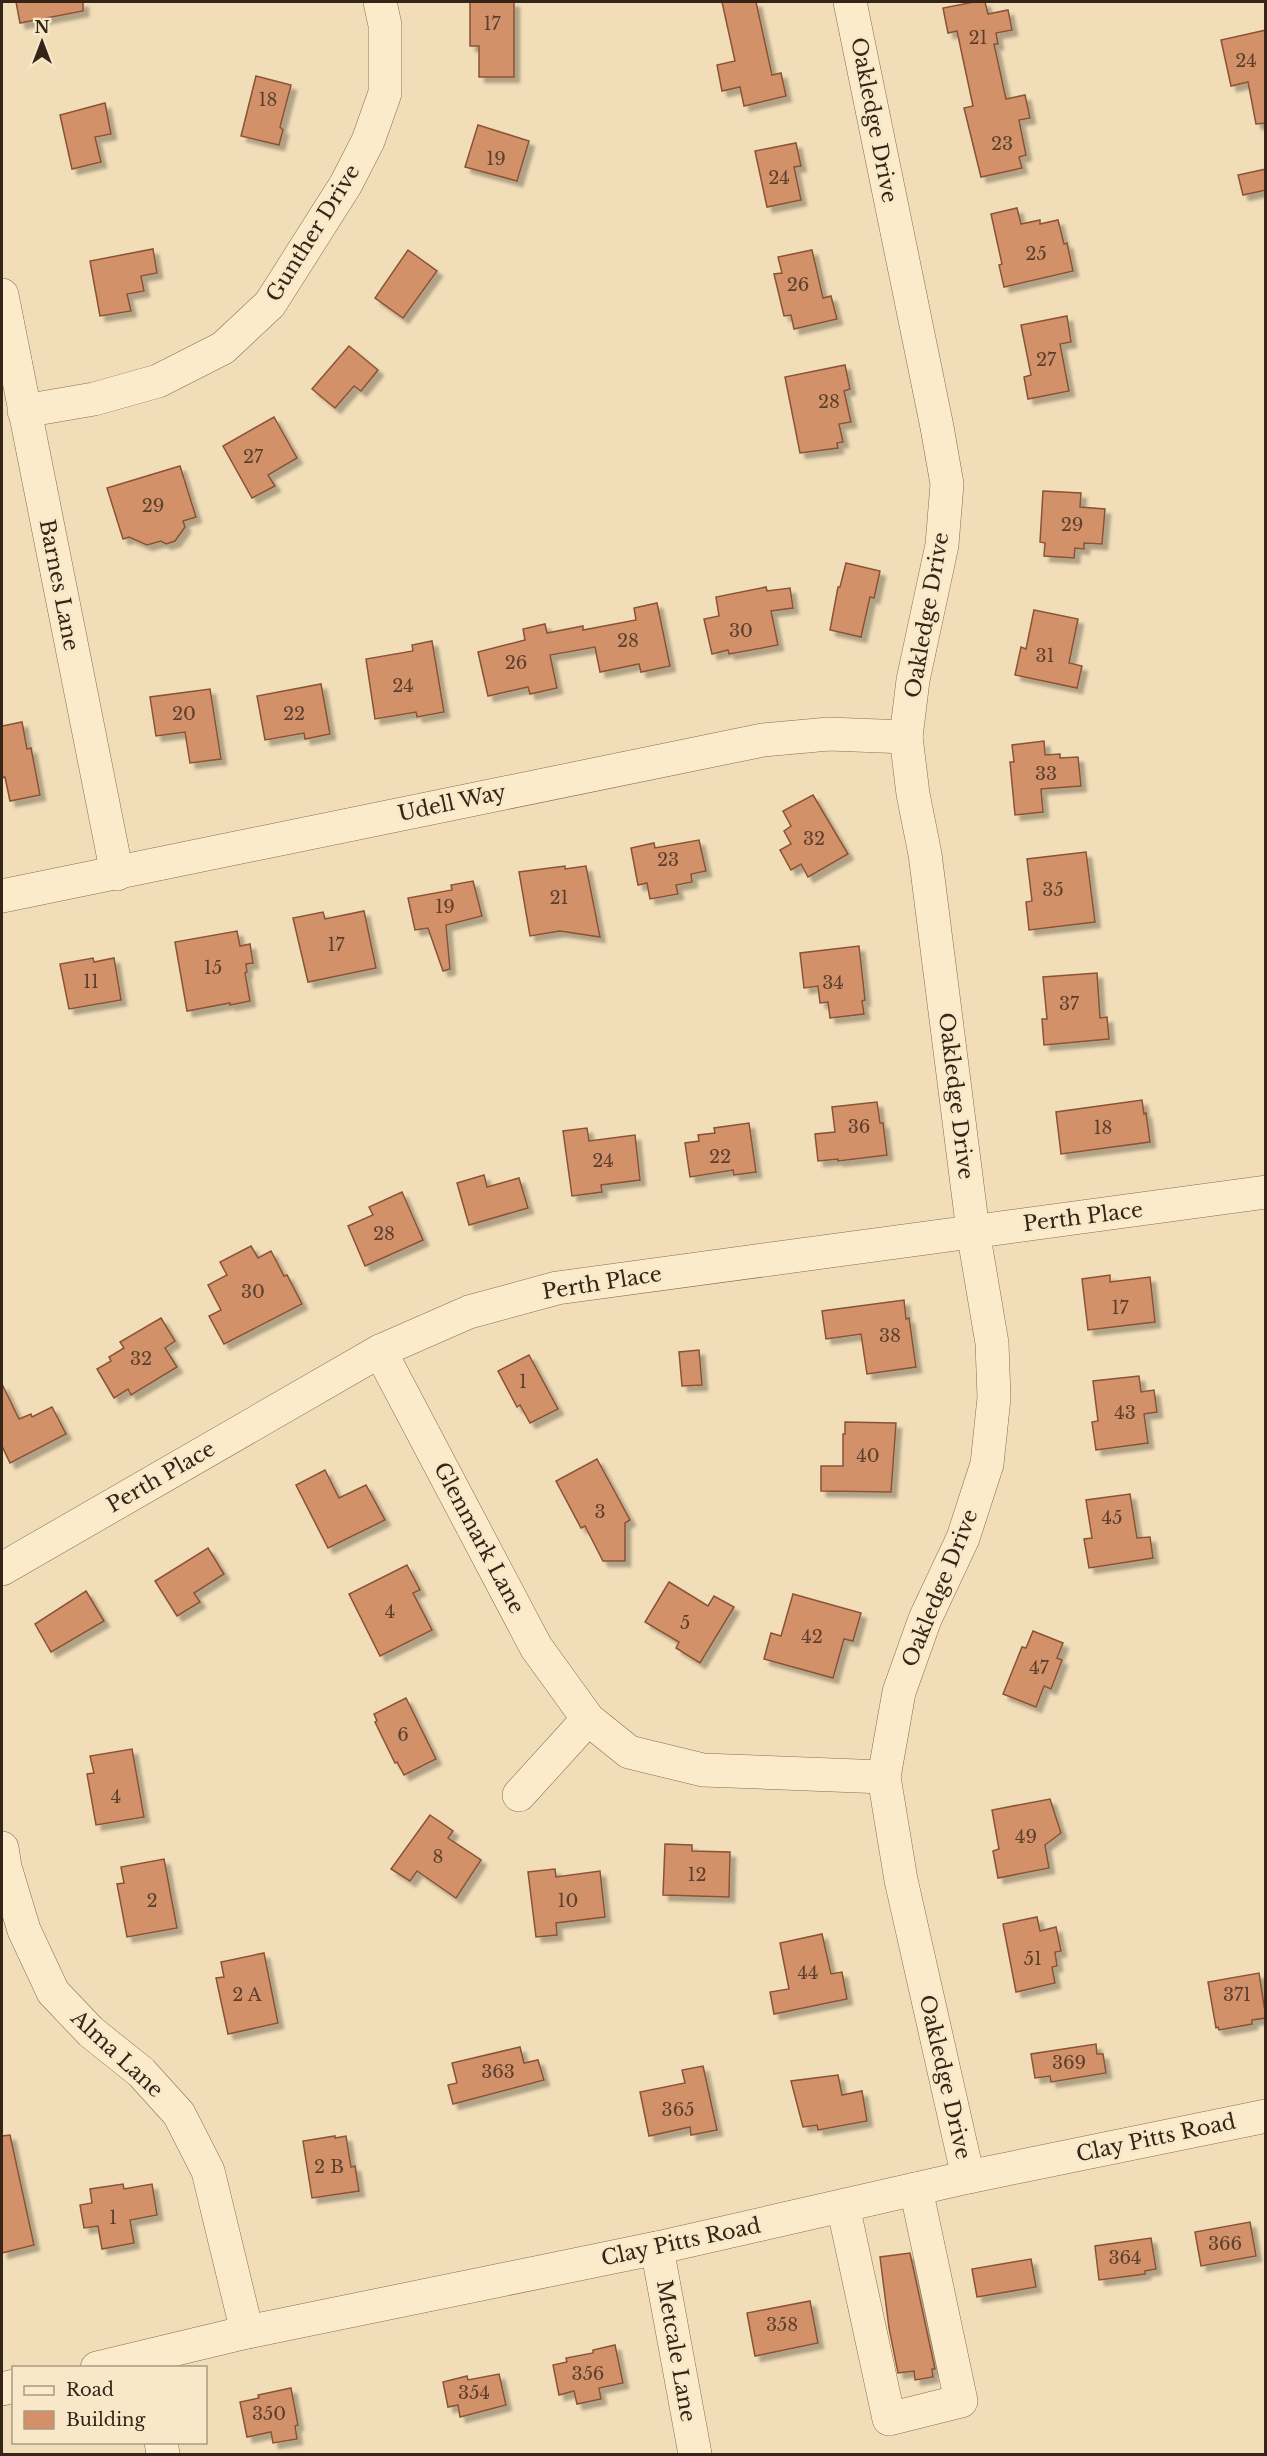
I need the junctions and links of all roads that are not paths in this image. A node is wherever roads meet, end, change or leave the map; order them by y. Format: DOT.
graph roads {
  1 [pos="380,2"];
  2 [pos="850,2"];
  3 [pos="2,295"];
  4 [pos="24,411"];
  5 [pos="906,737"];
  6 [pos="117,874"];
  7 [pos="2,896"];
  8 [pos="1266,1192"];
  9 [pos="973,1231"];
  10 [pos="380,1351"];
  11 [pos="2,1569"];
  12 [pos="588,1719"];
  13 [pos="885,1778"];
  14 [pos="519,1795"];
  15 [pos="3,1861"];
  16 [pos="1266,2116"];
  17 [pos="968,2177"];
  18 [pos="916,2189"];
  19 [pos="843,2206"];
  20 [pos="657,2248"];
  21 [pos="247,2332"];
  22 [pos="145,2362"];
  23 [pos="107,2366"];
  24 [pos="695,2454"];
  1 -- 4 [label="street, Gunther Drive"];
  2 -- 5 [label="street, Oakledge Drive"];
  3 -- 4 [label="street, Barnes Lane"];
  4 -- 6 [label="street, Barnes Lane"];
  5 -- 6 [label="street, Udell Way"];
  5 -- 9 [label="street, Oakledge Drive"];
  6 -- 7 [label="street, Udell Way"];
  8 -- 9 [label="street, Perth Place"];
  9 -- 10 [label="street, Perth Place"];
  9 -- 13 [label="street, Oakledge Drive"];
  10 -- 11 [label="street, Perth Place"];
  10 -- 12 [label="street, Glenmark Lane"];
  12 -- 13 [label="street, Glenmark Lane"];
  12 -- 14 [label="street"];
  13 -- 17 [label="street, Oakledge Drive"];
  15 -- 21 [label="street, Alma Lane"];
  16 -- 17 [label="street, Clay Pitts Road"];
  17 -- 18 [label="street, Clay Pitts Road"];
  18 -- 19 [label="street, Clay Pitts Road"];
  18 -- 19 [label="street"];
  19 -- 20 [label="street, Clay Pitts Road"];
  20 -- 21 [label="street, Clay Pitts Road"];
  20 -- 24 [label="street, Metcale Lane"];
  21 -- 22 [label="street, Clay Pitts Road"];
  22 -- 23 [label="street, Clay Pitts Road"];
}
